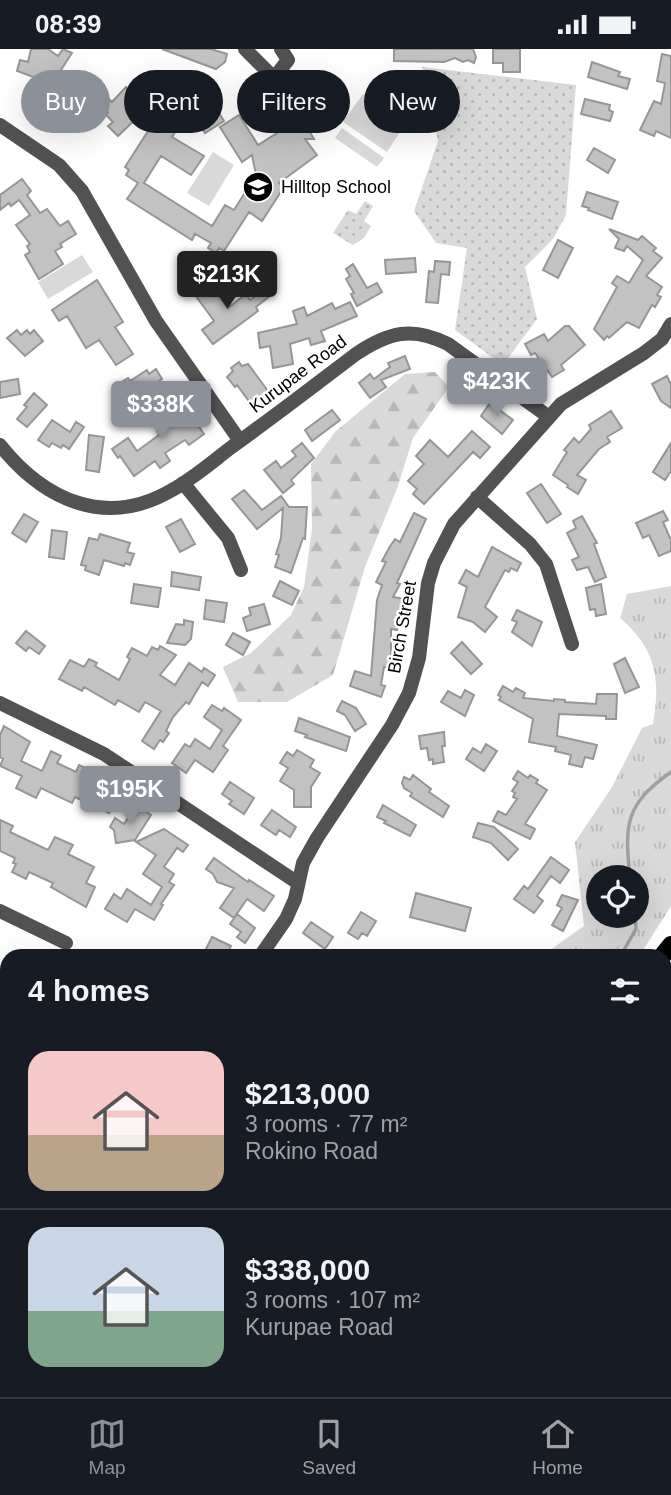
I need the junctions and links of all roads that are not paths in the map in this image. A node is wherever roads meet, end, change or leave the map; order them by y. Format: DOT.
graph roads {
  1 [pos="245,49"];
  2 [pos="281,49"];
  3 [pos="0,125"];
  4 [pos="671,324"];
  5 [pos="666,343"];
  6 [pos="549,417"];
  7 [pos="240,441"];
  8 [pos="0,445"];
  9 [pos="183,483"];
  10 [pos="477,497"];
  11 [pos="242,570"];
  12 [pos="572,644"];
  13 [pos="0,703"];
  14 [pos="298,883"];
  15 [pos="0,911"];
  16 [pos="66,943"];
  17 [pos="265,949"];
  1 -- 2 [label="street"];
  3 -- 7 [label="street"];
  4 -- 5 [label="street, Birch Street"];
  5 -- 6 [label="street, Birch Street"];
  6 -- 7 [label="street, Kurupae Road"];
  6 -- 10 [label="street, Birch Street"];
  7 -- 9 [label="street, Kurupae Road"];
  8 -- 9 [label="street, Kurupae Road"];
  9 -- 11 [label="street"];
  10 -- 12 [label="street"];
  10 -- 14 [label="street, Birch Street"];
  13 -- 14 [label="street"];
  14 -- 17 [label="street, Birch Street"];
  15 -- 16 [label="street"];
}
